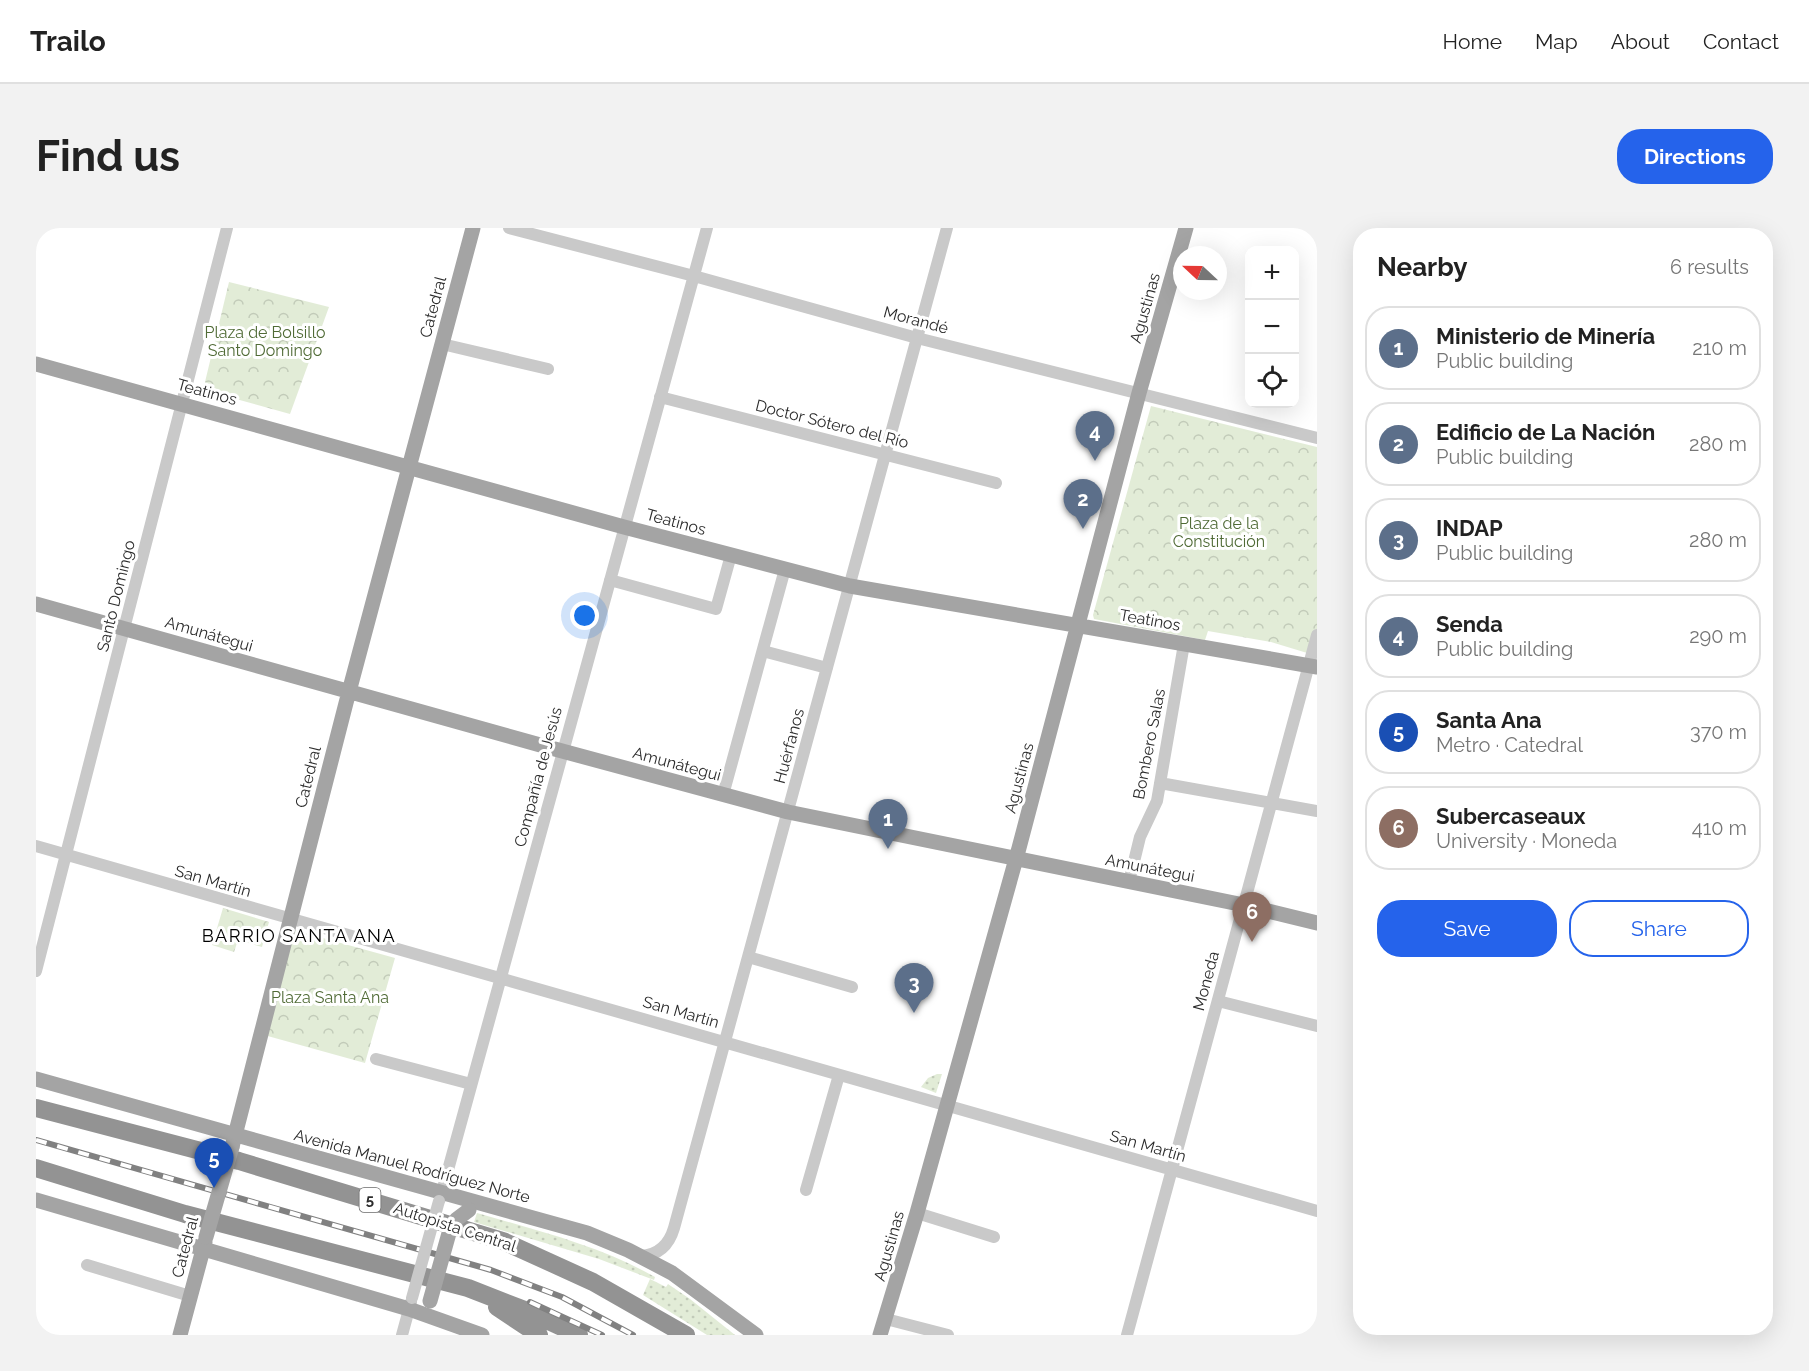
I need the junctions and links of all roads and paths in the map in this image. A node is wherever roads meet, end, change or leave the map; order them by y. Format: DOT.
graph roads {
  1 [pos="227,228"];
  2 [pos="473,228"];
  3 [pos="509,228"];
  4 [pos="707,228"];
  5 [pos="947,228"];
  6 [pos="1186,228"];
  7 [pos="694,276"];
  8 [pos="917,338"];
  9 [pos="442,344"];
  10 [pos="36,364"];
  11 [pos="548,369"];
  12 [pos="1139,393"];
  13 [pos="660,397"];
  14 [pos="182,404"];
  15 [pos="1317,438"];
  16 [pos="885,455"];
  17 [pos="409,467"];
  18 [pos="996,483"];
  19 [pos="624,527"];
  20 [pos="731,555"];
  21 [pos="785,569"];
  22 [pos="610,579"];
  23 [pos="850,586"];
  24 [pos="36,604"];
  25 [pos="1078,626"];
  26 [pos="125,629"];
  27 [pos="1317,635"];
  28 [pos="1185,644"];
  29 [pos="763,651"];
  30 [pos="1313,666"];
  31 [pos="827,668"];
  32 [pos="349,692"];
  33 [pos="562,751"];
  34 [pos="1160,783"];
  35 [pos="723,795"];
  36 [pos="1272,803"];
  37 [pos="788,812"];
  38 [pos="1317,812"];
  39 [pos="36,846"];
  40 [pos="65,854"];
  41 [pos="1016,858"];
  42 [pos="1129,882"];
  43 [pos="1244,905"];
  44 [pos="290,920"];
  45 [pos="1317,923"];
  46 [pos="748,957"];
  47 [pos="36,971"];
  48 [pos="500,979"];
  49 [pos="852,987"];
  50 [pos="1218,1001"];
  51 [pos="1317,1026"];
  52 [pos="725,1042"];
  53 [pos="376,1059"];
  54 [pos="839,1075"];
  55 [pos="36,1079"];
  56 [pos="471,1084"];
  57 [pos="946,1106"];
  58 [pos="36,1108"];
  59 [pos="233,1141"];
  60 [pos="36,1168"];
  61 [pos="1172,1170"];
  62 [pos="806,1190"];
  63 [pos="440,1197"];
  64 [pos="36,1200"];
  65 [pos="475,1207"];
  66 [pos="1317,1211"];
  67 [pos="917,1213"];
  68 [pos="994,1237"];
  69 [pos="205,1244"];
  70 [pos="641,1256"];
  71 [pos="87,1265"];
  72 [pos="468,1288"];
  73 [pos="190,1296"];
  74 [pos="410,1304"];
  75 [pos="436,1318"];
  76 [pos="886,1319"];
  77 [pos="180,1335"];
  78 [pos="402,1335"];
  79 [pos="482,1335"];
  80 [pos="539,1335"];
  81 [pos="579,1335"];
  82 [pos="686,1335"];
  83 [pos="756,1335"];
  84 [pos="880,1335"];
  85 [pos="948,1335"];
  86 [pos="1127,1335"];
  1 -- 14 [label="street, Santo Domingo"];
  2 -- 9 [label="main road, Catedral"];
  3 -- 7 [label="street, Morandé"];
  4 -- 7 [label="street, Compañía de Jesús"];
  5 -- 8 [label="street, Huérfanos"];
  6 -- 12 [label="main road, Agustinas"];
  7 -- 8 [label="street, Morandé"];
  7 -- 13 [label="street, Compañía de Jesús"];
  8 -- 12 [label="street, Morandé"];
  8 -- 16 [label="street, Huérfanos"];
  9 -- 11 [label="street"];
  9 -- 17 [label="main road, Catedral"];
  10 -- 14 [label="main road, Teatinos"];
  12 -- 15 [label="street, Morandé"];
  12 -- 25 [label="main road, Agustinas"];
  13 -- 16 [label="street, Doctor Sótero del Río"];
  13 -- 19 [label="street, Compañía de Jesús"];
  14 -- 17 [label="main road, Teatinos"];
  14 -- 26 [label="street, Santo Domingo"];
  16 -- 18 [label="street, Doctor Sótero del Río"];
  16 -- 23 [label="street, Huérfanos"];
  17 -- 19 [label="main road, Teatinos"];
  17 -- 32 [label="main road, Catedral"];
  19 -- 20 [label="main road, Teatinos"];
  19 -- 22 [label="street, Compañía de Jesús"];
  20 -- 21 [label="main road, Teatinos"];
  20 -- 22 [label="street"];
  21 -- 23 [label="main road, Teatinos"];
  21 -- 29 [label="street"];
  22 -- 33 [label="street, Compañía de Jesús"];
  23 -- 25 [label="main road, Teatinos"];
  23 -- 31 [label="street, Huérfanos"];
  24 -- 26 [label="main road, Amunátegui"];
  25 -- 28 [label="main road, Teatinos"];
  25 -- 41 [label="main road, Agustinas"];
  26 -- 32 [label="main road, Amunátegui"];
  26 -- 40 [label="street, Santo Domingo"];
  27 -- 30 [label="street, Moneda"];
  28 -- 30 [label="main road, Teatinos"];
  28 -- 34 [label="street, Bombero Salas"];
  29 -- 31 [label="street"];
  29 -- 35 [label="street"];
  30 -- 36 [label="street, Moneda"];
  31 -- 37 [label="street, Huérfanos"];
  32 -- 33 [label="main road, Amunátegui"];
  32 -- 44 [label="main road, Catedral"];
  33 -- 35 [label="main road, Amunátegui"];
  33 -- 48 [label="street, Compañía de Jesús"];
  34 -- 36 [label="street"];
  34 -- 42 [label="street, Bombero Salas"];
  35 -- 37 [label="main road, Amunátegui"];
  36 -- 38 [label="street"];
  36 -- 43 [label="street, Moneda"];
  37 -- 41 [label="main road, Amunátegui"];
  37 -- 46 [label="street, Huérfanos"];
  39 -- 40 [label="street, San Martín"];
  40 -- 44 [label="street, San Martín"];
  40 -- 47 [label="street, Santo Domingo"];
  41 -- 42 [label="main road, Amunátegui"];
  41 -- 57 [label="main road, Agustinas"];
  42 -- 43 [label="main road, Amunátegui"];
  43 -- 45 [label="main road, Amunátegui"];
  43 -- 50 [label="street, Moneda"];
  44 -- 48 [label="street, San Martín"];
  44 -- 59 [label="main road, Catedral"];
  46 -- 49 [label="street"];
  46 -- 52 [label="street, Huérfanos"];
  48 -- 52 [label="street, San Martín"];
  48 -- 56 [label="street, Compañía de Jesús"];
  50 -- 51 [label="street"];
  50 -- 61 [label="street, Moneda"];
  52 -- 54 [label="street, San Martín"];
  52 -- 70 [label="street, Huérfanos"];
  53 -- 56 [label="street"];
  54 -- 57 [label="street, San Martín"];
  54 -- 62 [label="street"];
  55 -- 59 [label="main road, Avenida Manuel Rodríguez Norte"];
  56 -- 63 [label="street, Compañía de Jesús"];
  57 -- 61 [label="street, San Martín"];
  57 -- 67 [label="main road, Agustinas"];
  58 -- 82 [label="highway, Autopista Central / 5"];
  59 -- 63 [label="main road, Avenida Manuel Rodríguez Norte"];
  59 -- 69 [label="main road, Catedral, bridge"];
  60 -- 72 [label="highway"];
  61 -- 66 [label="street, San Martín"];
  61 -- 86 [label="street, Moneda"];
  63 -- 65 [label="main road, Avenida Manuel Rodríguez Norte"];
  63 -- 74 [label="street, Compañía de Jesús, bridge"];
  64 -- 69 [label="main road"];
  65 -- 70 [label="main road, Avenida Manuel Rodríguez Norte"];
  65 -- 75 [label="main road, bridge"];
  67 -- 68 [label="street"];
  67 -- 76 [label="main road, Agustinas"];
  69 -- 73 [label="main road, Catedral"];
  69 -- 74 [label="main road"];
  70 -- 83 [label="main road, Avenida Manuel Rodríguez Norte"];
  71 -- 73 [label="street"];
  72 -- 80 [label="highway"];
  72 -- 81 [label="highway"];
  73 -- 77 [label="main road, Catedral"];
  74 -- 75 [label="main road"];
  74 -- 78 [label="street, Compañía de Jesús"];
  75 -- 79 [label="main road"];
  76 -- 84 [label="main road, Agustinas"];
  76 -- 85 [label="street"];
}
